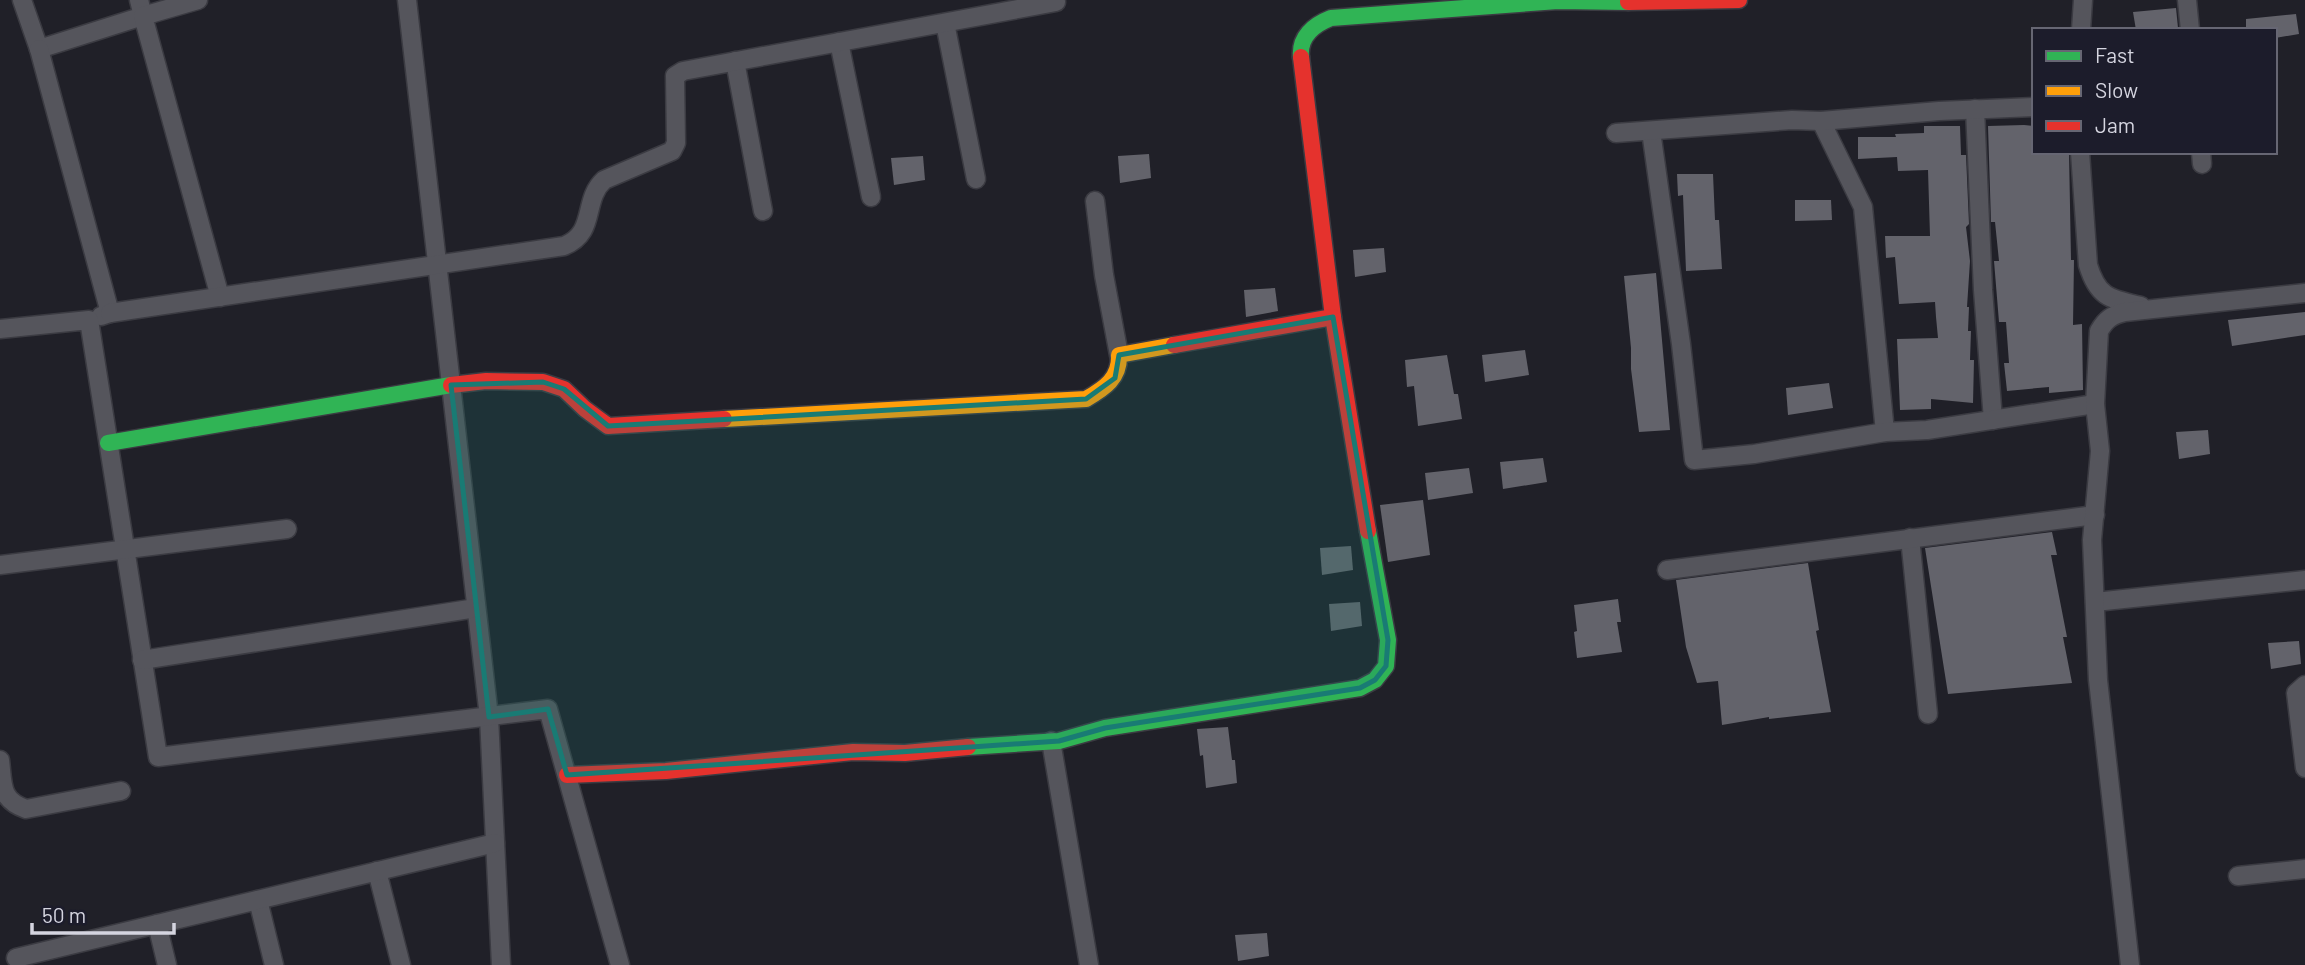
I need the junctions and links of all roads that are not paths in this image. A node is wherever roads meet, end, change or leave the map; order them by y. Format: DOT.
graph roads {
  1 [pos="22,0"];
  2 [pos="198,0"];
  3 [pos="407,0"];
  4 [pos="1616,0"];
  5 [pos="1728,0"];
  6 [pos="1739,0"];
  7 [pos="2083,0"];
  8 [pos="2187,0"];
  9 [pos="1056,2"];
  10 [pos="1450,5"];
  11 [pos="141,8"];
  12 [pos="945,23"];
  13 [pos="2081,28"];
  14 [pos="2190,28"];
  15 [pos="839,42"];
  16 [pos="38,49"];
  17 [pos="735,61"];
  18 [pos="2032,107"];
  19 [pos="1975,109"];
  20 [pos="1821,121"];
  21 [pos="1651,131"];
  22 [pos="1616,133"];
  23 [pos="2080,154"];
  24 [pos="976,179"];
  25 [pos="871,197"];
  26 [pos="1095,201"];
  27 [pos="763,211"];
  28 [pos="437,265"];
  29 [pos="2305,293"];
  30 [pos="220,297"];
  31 [pos="2151,309"];
  32 [pos="110,313"];
  33 [pos="1332,317"];
  34 [pos="89,320"];
  35 [pos="0,330"];
  36 [pos="1119,355"];
  37 [pos="451,385"];
  38 [pos="2095,404"];
  39 [pos="1993,420"];
  40 [pos="1885,432"];
  41 [pos="108,443"];
  42 [pos="2095,515"];
  43 [pos="287,529"];
  44 [pos="1910,538"];
  45 [pos="125,551"];
  46 [pos="0,565"];
  47 [pos="1667,570"];
  48 [pos="2305,580"];
  49 [pos="2095,602"];
  50 [pos="476,608"];
  51 [pos="142,660"];
  52 [pos="2305,685"];
  53 [pos="1928,714"];
  54 [pos="488,717"];
  55 [pos="1051,741"];
  56 [pos="0,760"];
  57 [pos="2305,768"];
  58 [pos="567,775"];
  59 [pos="121,791"];
  60 [pos="495,843"];
  61 [pos="2305,869"];
  62 [pos="377,871"];
  63 [pos="2238,876"];
  64 [pos="258,900"];
  65 [pos="157,925"];
  66 [pos="16,958"];
  67 [pos="167,965"];
  68 [pos="274,965"];
  69 [pos="401,965"];
  70 [pos="501,965"];
  71 [pos="620,965"];
  72 [pos="1088,965"];
  73 [pos="2130,965"];
  1 -- 16 [label="street"];
  2 -- 11 [label="street"];
  3 -- 28 [label="street"];
  4 -- 5 [label="street"];
  4 -- 10 [label="street"];
  5 -- 6 [label="street"];
  7 -- 13 [label="street"];
  8 -- 14 [label="street"];
  9 -- 12 [label="street"];
  10 -- 33 [label="street"];
  11 -- 16 [label="street"];
  11 -- 30 [label="street"];
  12 -- 15 [label="street"];
  12 -- 24 [label="street"];
  15 -- 17 [label="street"];
  15 -- 25 [label="street"];
  16 -- 32 [label="street"];
  17 -- 27 [label="street"];
  17 -- 28 [label="street"];
  18 -- 19 [label="street"];
  19 -- 20 [label="street"];
  19 -- 39 [label="street"];
  20 -- 21 [label="street"];
  20 -- 40 [label="street"];
  21 -- 22 [label="street"];
  21 -- 40 [label="street"];
  23 -- 31 [label="street"];
  26 -- 36 [label="street"];
  28 -- 30 [label="street"];
  28 -- 37 [label="street"];
  29 -- 31 [label="street"];
  30 -- 32 [label="street"];
  31 -- 38 [label="street"];
  32 -- 34 [label="street"];
  33 -- 36 [label="street"];
  33 -- 55 [label="street"];
  34 -- 35 [label="street"];
  34 -- 41 [label="street"];
  36 -- 37 [label="street"];
  37 -- 41 [label="street"];
  37 -- 50 [label="street"];
  38 -- 39 [label="street"];
  38 -- 42 [label="street"];
  39 -- 40 [label="street"];
  41 -- 45 [label="street"];
  42 -- 44 [label="street"];
  42 -- 49 [label="street"];
  43 -- 45 [label="street"];
  44 -- 47 [label="street"];
  44 -- 53 [label="street"];
  45 -- 46 [label="street"];
  45 -- 51 [label="street"];
  48 -- 49 [label="street"];
  49 -- 73 [label="street"];
  50 -- 51 [label="street"];
  50 -- 54 [label="street"];
  51 -- 54 [label="street"];
  52 -- 57 [label="street"];
  54 -- 58 [label="street"];
  54 -- 60 [label="street"];
  55 -- 58 [label="street"];
  55 -- 72 [label="street"];
  56 -- 59 [label="street"];
  58 -- 71 [label="street"];
  60 -- 62 [label="street"];
  60 -- 70 [label="street"];
  61 -- 63 [label="street"];
  62 -- 64 [label="street"];
  62 -- 69 [label="street"];
  64 -- 65 [label="street"];
  64 -- 68 [label="street"];
  65 -- 66 [label="street"];
  65 -- 67 [label="street"];
}
